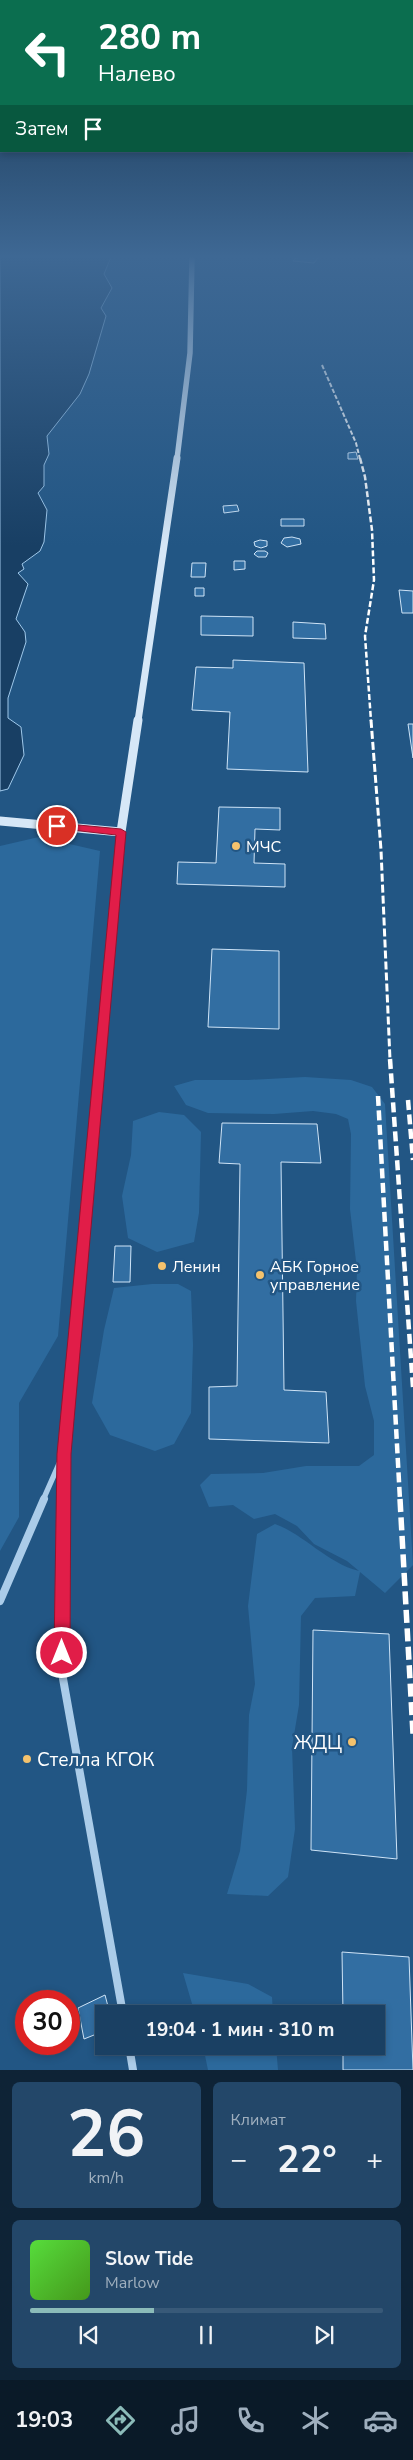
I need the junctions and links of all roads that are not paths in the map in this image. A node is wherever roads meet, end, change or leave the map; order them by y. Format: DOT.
graph roads {
  1 [pos="190,354"];
  2 [pos="0,821"];
  3 [pos="121,832"];
  4 [pos="64,1454"];
  5 [pos="0,1601"];
  6 [pos="121,2005"];
  7 [pos="130,2055"];
  8 [pos="133,2070"];
  1 -- 3 [label="street"];
  2 -- 3 [label="street"];
  3 -- 4 [label="street"];
  4 -- 5 [label="street"];
  4 -- 6 [label="street"];
  7 -- 8 [label="street"];
}
